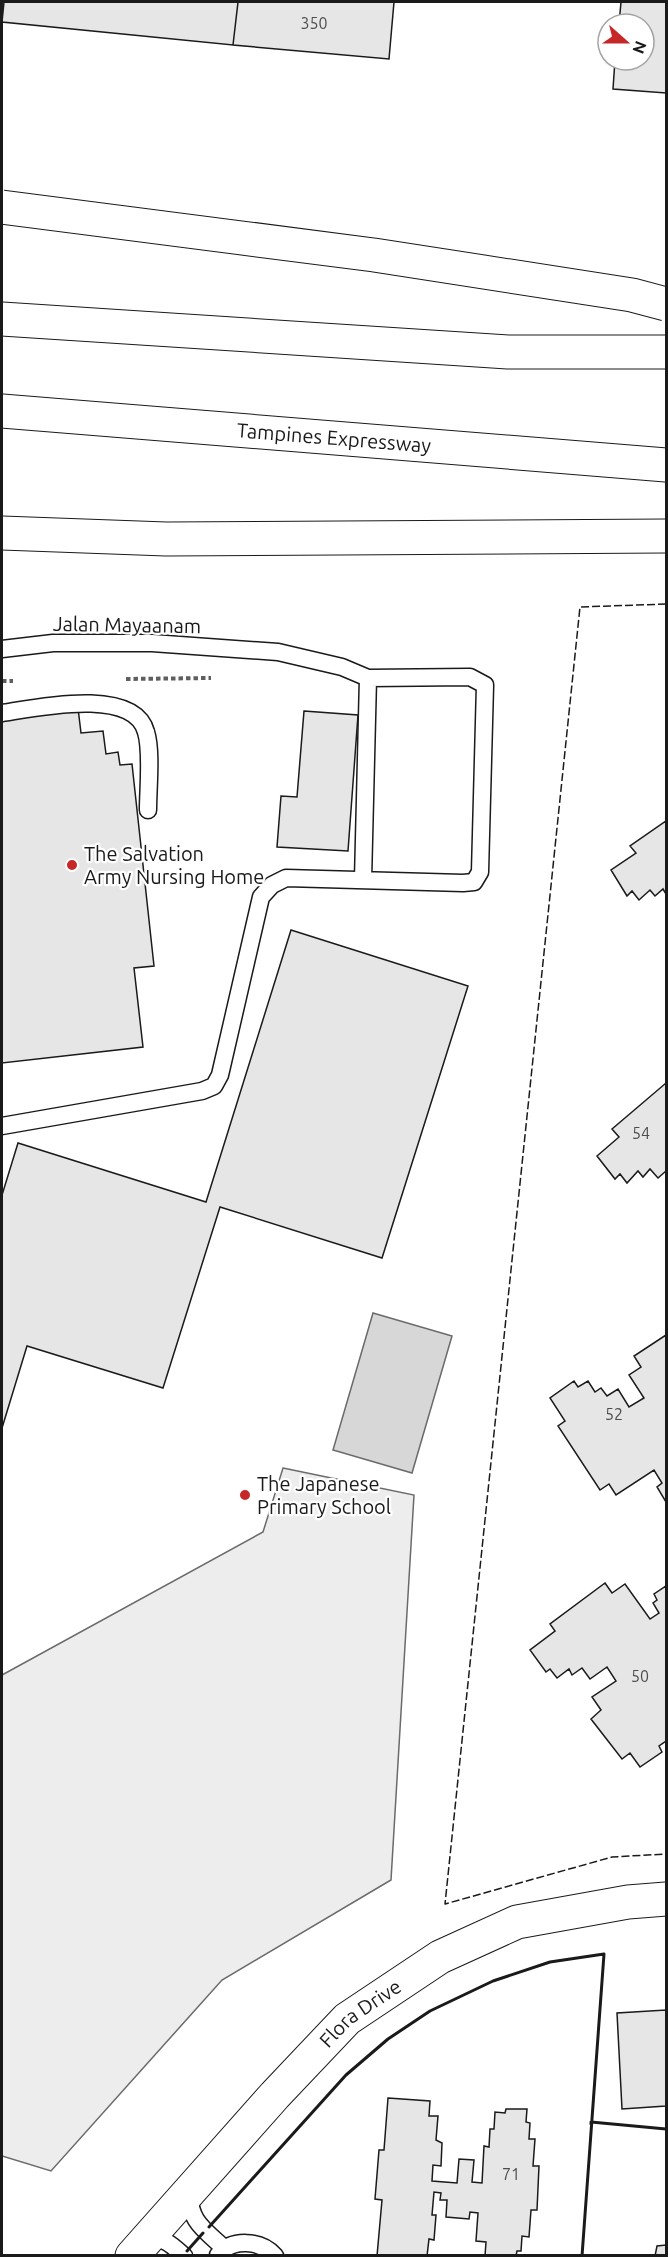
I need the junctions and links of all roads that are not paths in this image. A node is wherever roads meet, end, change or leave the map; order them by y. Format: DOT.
graph roads {
  1 [pos="2,208"];
  2 [pos="666,294"];
  3 [pos="666,304"];
  4 [pos="2,319"];
  5 [pos="666,351"];
  6 [pos="2,411"];
  7 [pos="666,465"];
  8 [pos="2,533"];
  9 [pos="666,536"];
  10 [pos="2,649"];
  11 [pos="368,678"];
  12 [pos="2,713"];
  13 [pos="148,810"];
  14 [pos="363,880"];
  15 [pos="2,1126"];
  16 [pos="666,1899"];
  17 [pos="190,2191"];
  18 [pos="139,2247"];
  19 [pos="221,2252"];
  20 [pos="184,2256"];
  21 [pos="275,2256"];
  1 -- 2 [label="main road"];
  1 -- 3 [label="main road, bridge"];
  4 -- 5 [label="main road"];
  6 -- 7 [label="main road, Tampines Expressway"];
  8 -- 9 [label="main road"];
  10 -- 11 [label="lane, Jalan Mayaanam"];
  11 -- 14 [label="lane"];
  11 -- 14 [label="lane"];
  12 -- 13 [label="lane"];
  14 -- 15 [label="lane"];
  16 -- 17 [label="main road, Flora Drive"];
  17 -- 18 [label="main road, Flora Drive"];
  17 -- 19 [label="lane"];
  18 -- 20 [label="lane"];
  19 -- 21 [label="lane"];
}
